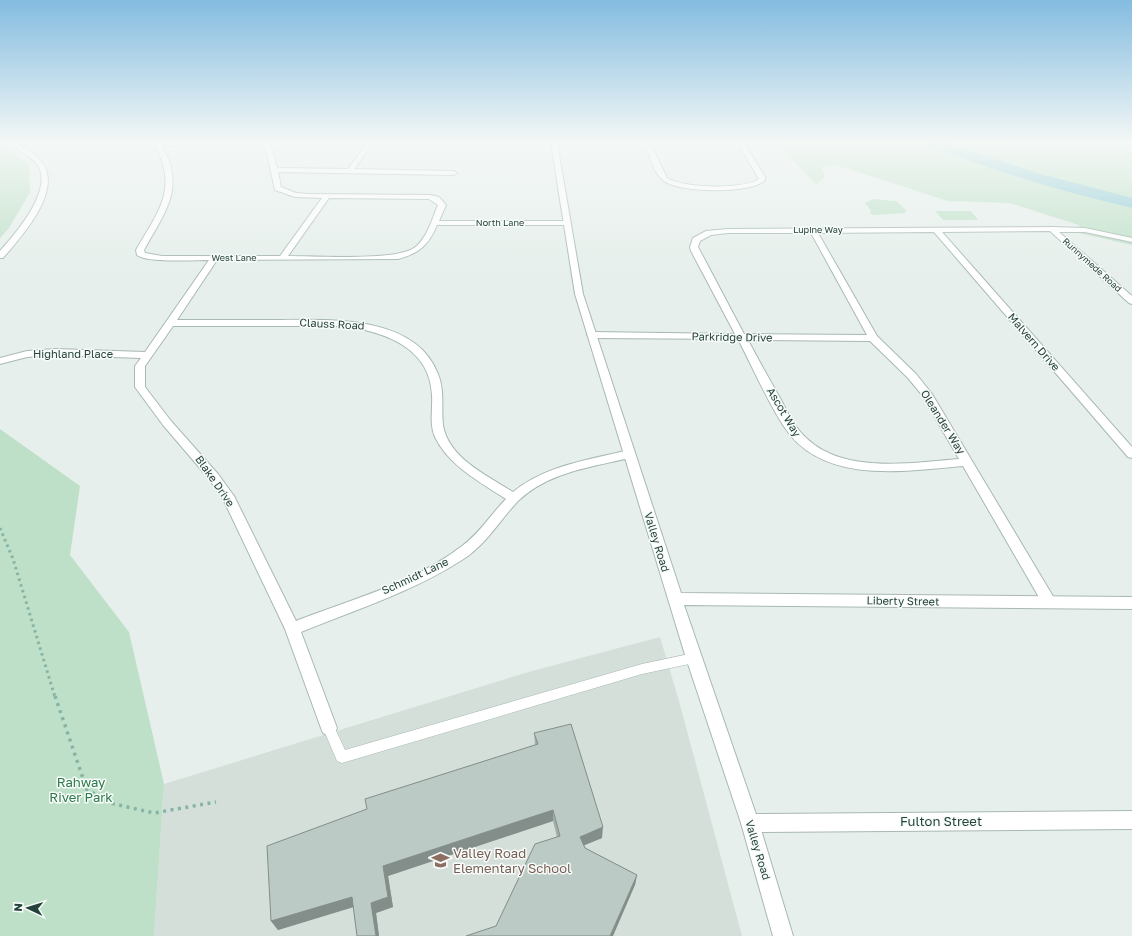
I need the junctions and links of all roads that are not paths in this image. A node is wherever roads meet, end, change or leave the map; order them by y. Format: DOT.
graph roads {
  1 [pos="44,187"];
  2 [pos="172,187"];
  3 [pos="278,187"];
  4 [pos="561,187"];
  5 [pos="327,196"];
  6 [pos="434,223"];
  7 [pos="566,223"];
  8 [pos="1052,229"];
  9 [pos="814,230"];
  10 [pos="936,230"];
  11 [pos="1132,240"];
  12 [pos="0,256"];
  13 [pos="215,258"];
  14 [pos="282,258"];
  15 [pos="1132,301"];
  16 [pos="170,323"];
  17 [pos="592,335"];
  18 [pos="742,337"];
  19 [pos="873,338"];
  20 [pos="148,355"];
  21 [pos="0,361"];
  22 [pos="629,454"];
  23 [pos="1132,454"];
  24 [pos="968,462"];
  25 [pos="514,498"];
  26 [pos="675,599"];
  27 [pos="1049,602"];
  28 [pos="1132,603"];
  29 [pos="292,629"];
  30 [pos="694,658"];
  31 [pos="329,728"];
  32 [pos="1132,820"];
  33 [pos="750,823"];
  34 [pos="784,936"];
  1 -- 12 [label="street"];
  2 -- 13 [label="street, West Lane"];
  3 -- 5 [label="street"];
  4 -- 7 [label="street, Valley Road"];
  5 -- 6 [label="street, West Lane"];
  5 -- 14 [label="street"];
  6 -- 7 [label="street, North Lane"];
  6 -- 14 [label="street, West Lane"];
  7 -- 17 [label="street, Valley Road"];
  8 -- 10 [label="street, Lupine Way"];
  8 -- 11 [label="street, Lupine Way"];
  8 -- 15 [label="street, Runnymede Road"];
  9 -- 10 [label="street, Lupine Way"];
  9 -- 18 [label="street, Lupine Way"];
  9 -- 19 [label="street, Oleander Way"];
  10 -- 23 [label="street, Malvern Drive"];
  13 -- 14 [label="street, West Lane"];
  13 -- 16 [label="street, Blake Drive"];
  16 -- 20 [label="street, Blake Drive"];
  16 -- 25 [label="street, Clauss Road"];
  17 -- 18 [label="street, Parkridge Drive"];
  17 -- 22 [label="street, Valley Road"];
  18 -- 19 [label="street, Parkridge Drive"];
  18 -- 24 [label="street, Ascot Way"];
  19 -- 24 [label="street, Oleander Way"];
  20 -- 21 [label="street, Highland Place"];
  20 -- 29 [label="street, Blake Drive"];
  22 -- 25 [label="street, Schmidt Lane"];
  22 -- 26 [label="street, Valley Road"];
  24 -- 27 [label="street, Oleander Way"];
  25 -- 29 [label="street, Schmidt Lane"];
  26 -- 27 [label="street, Liberty Street"];
  26 -- 30 [label="street, Valley Road"];
  27 -- 28 [label="street, Liberty Street"];
  29 -- 31 [label="street, Blake Drive"];
  30 -- 31 [label="lane"];
  30 -- 33 [label="street, Valley Road"];
  32 -- 33 [label="street, Fulton Street"];
  33 -- 34 [label="street, Valley Road"];
}
